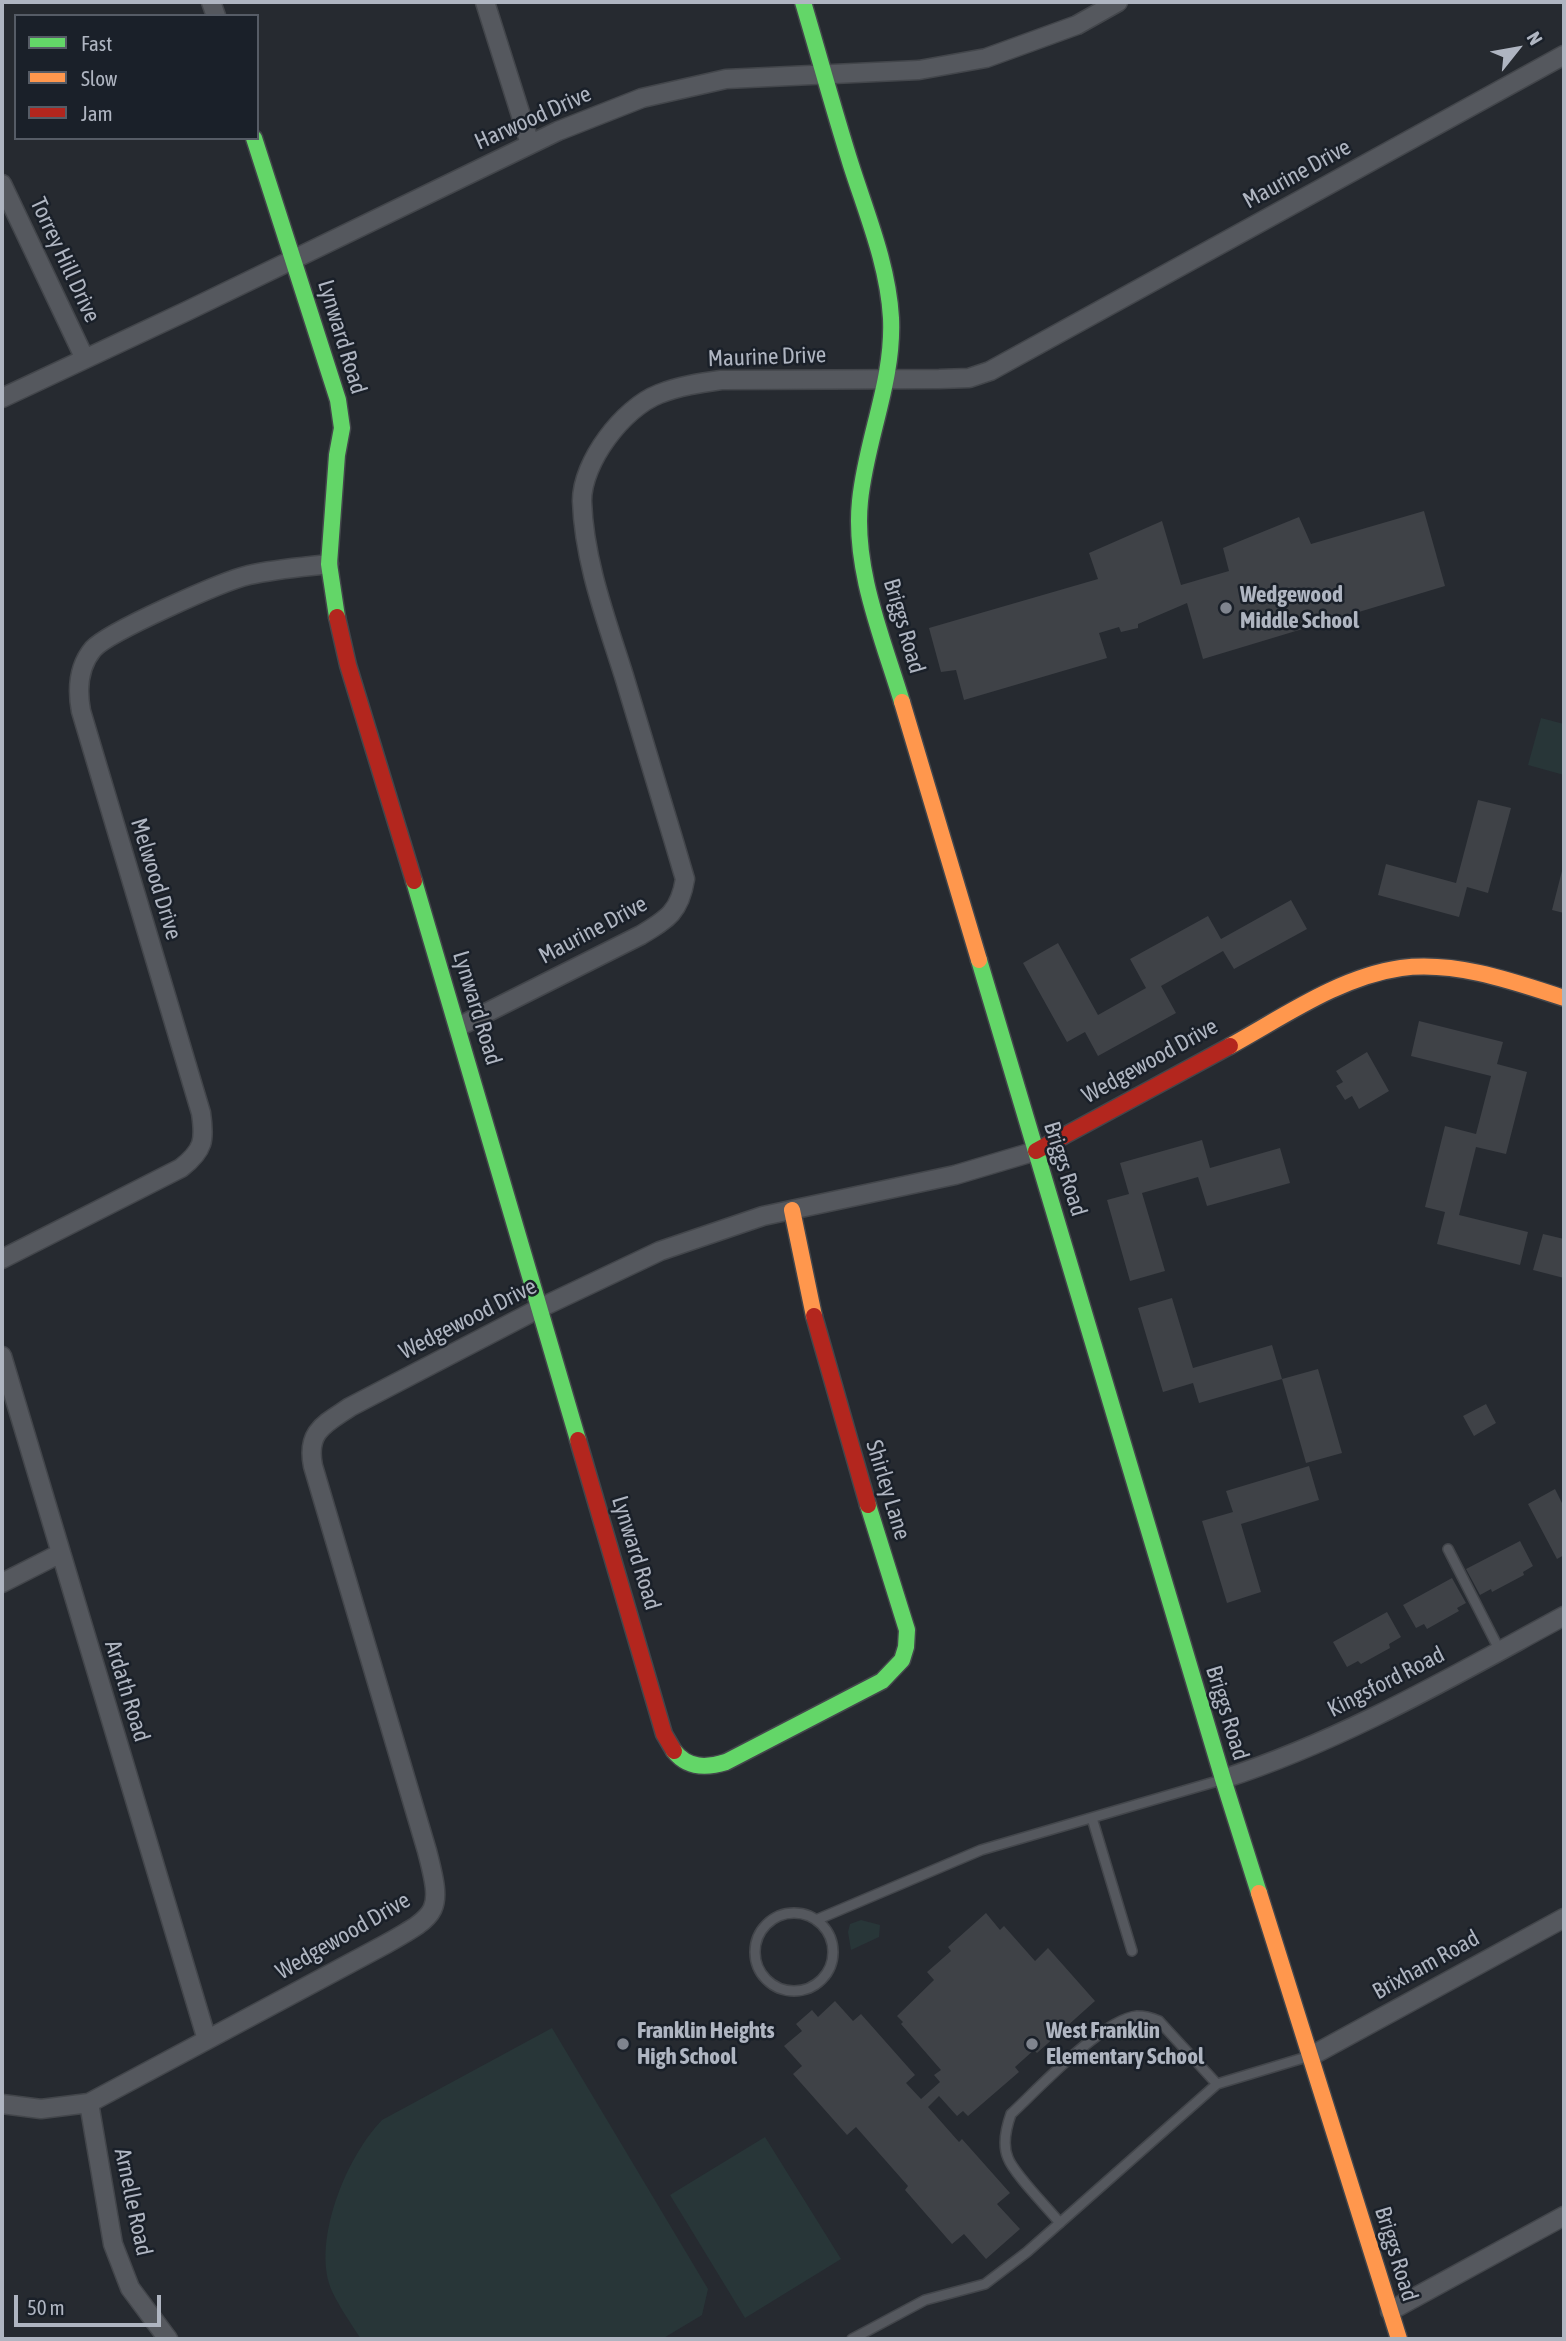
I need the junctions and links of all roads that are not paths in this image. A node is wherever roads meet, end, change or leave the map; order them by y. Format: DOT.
graph roads {
  1 [pos="485,2"];
  2 [pos="803,2"];
  3 [pos="1117,2"];
  4 [pos="1564,55"];
  5 [pos="822,74"];
  6 [pos="255,140"];
  7 [pos="530,144"];
  8 [pos="2,184"];
  9 [pos="293,260"];
  10 [pos="84,358"];
  11 [pos="886,378"];
  12 [pos="2,398"];
  13 [pos="329,564"];
  14 [pos="1564,998"];
  15 [pos="458,1027"];
  16 [pos="1036,1151"];
  17 [pos="792,1210"];
  18 [pos="2,1259"];
  19 [pos="540,1308"];
  20 [pos="2,1356"];
  21 [pos="1448,1549"];
  22 [pos="61,1553"];
  23 [pos="2,1583"];
  24 [pos="1564,1616"];
  25 [pos="1500,1651"];
  26 [pos="798,1725"];
  27 [pos="1223,1779"];
  28 [pos="1093,1818"];
  29 [pos="1564,1918"];
  30 [pos="816,1920"];
  31 [pos="1132,1951"];
  32 [pos="206,2040"];
  33 [pos="1311,2056"];
  34 [pos="1217,2084"];
  35 [pos="89,2103"];
  36 [pos="2,2104"];
  37 [pos="1564,2216"];
  38 [pos="1060,2223"];
  39 [pos="1390,2311"];
  40 [pos="168,2339"];
  41 [pos="852,2339"];
  42 [pos="1399,2339"];
  1 -- 7 [label="street"];
  2 -- 5 [label="street, Briggs Road"];
  3 -- 5 [label="street, Harwood Drive"];
  4 -- 11 [label="street, Maurine Drive"];
  5 -- 7 [label="street, Harwood Drive"];
  5 -- 11 [label="street, Briggs Road"];
  6 -- 9 [label="street, Lynward Road"];
  7 -- 9 [label="street, Harwood Drive"];
  8 -- 10 [label="street, Torrey Hill Drive"];
  9 -- 10 [label="street, Harwood Drive"];
  9 -- 13 [label="street, Lynward Road"];
  10 -- 12 [label="street, Harwood Drive"];
  11 -- 15 [label="street, Maurine Drive"];
  11 -- 16 [label="street, Briggs Road"];
  13 -- 15 [label="street, Lynward Road"];
  13 -- 18 [label="street, Melwood Drive"];
  14 -- 16 [label="street, Wedgewood Drive"];
  15 -- 19 [label="street, Lynward Road"];
  16 -- 17 [label="street, Wedgewood Drive"];
  16 -- 27 [label="street, Briggs Road"];
  17 -- 19 [label="street, Wedgewood Drive"];
  17 -- 26 [label="street, Shirley Lane"];
  19 -- 26 [label="street, Lynward Road"];
  19 -- 32 [label="street, Wedgewood Drive"];
  20 -- 22 [label="street, Ardath Road"];
  21 -- 25 [label="lane"];
  22 -- 23 [label="street"];
  22 -- 32 [label="street, Ardath Road"];
  24 -- 25 [label="street, Kingsford Road"];
  25 -- 27 [label="street, Kingsford Road"];
  27 -- 28 [label="lane"];
  27 -- 33 [label="street, Briggs Road"];
  28 -- 30 [label="lane"];
  28 -- 31 [label="lane"];
  29 -- 33 [label="street, Brixham Road"];
  30 -- 30 [label="lane"];
  32 -- 35 [label="street, Wedgewood Drive"];
  33 -- 34 [label="lane"];
  33 -- 39 [label="street, Briggs Road"];
  34 -- 38 [label="lane"];
  34 -- 38 [label="lane"];
  35 -- 36 [label="street, Wedgewood Drive"];
  35 -- 40 [label="street, Arnelle Road"];
  37 -- 39 [label="street"];
  38 -- 41 [label="lane"];
  39 -- 42 [label="street, Briggs Road"];
}
